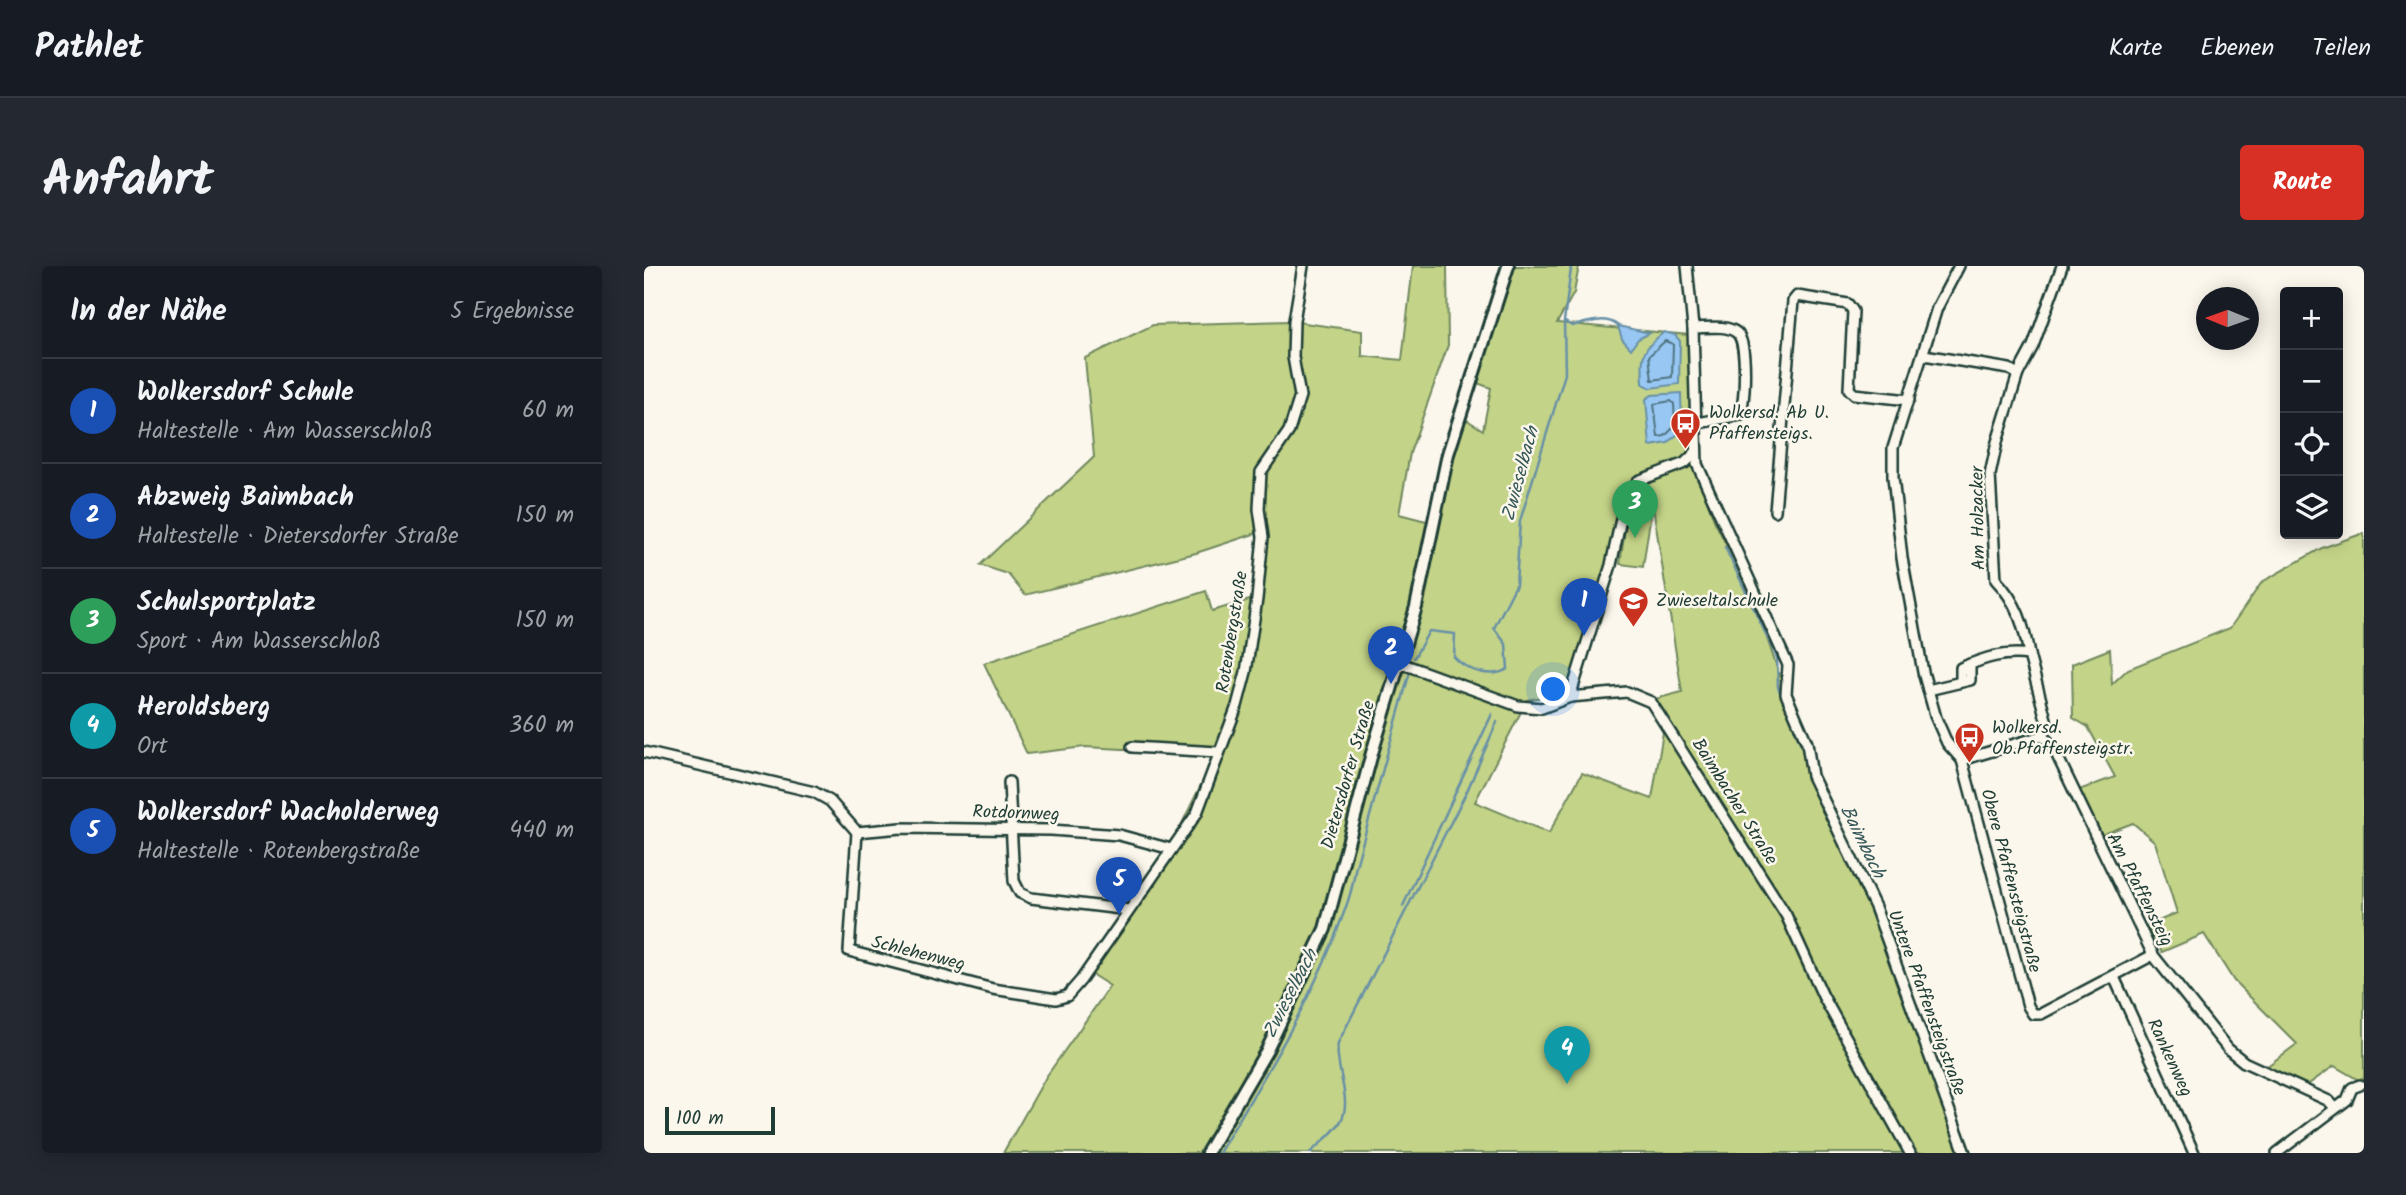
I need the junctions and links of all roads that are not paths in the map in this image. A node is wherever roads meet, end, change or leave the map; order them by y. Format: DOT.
graph roads {
  1 [pos="1304,266"];
  2 [pos="1508,266"];
  3 [pos="1687,266"];
  4 [pos="1959,266"];
  5 [pos="2062,266"];
  6 [pos="1693,328"];
  7 [pos="1923,355"];
  8 [pos="2018,374"];
  9 [pos="1909,400"];
  10 [pos="1698,423"];
  11 [pos="1695,453"];
  12 [pos="1775,511"];
  13 [pos="2029,655"];
  14 [pos="1400,663"];
  15 [pos="1928,690"];
  16 [pos="1570,697"];
  17 [pos="2042,736"];
  18 [pos="1132,747"];
  19 [pos="644,752"];
  20 [pos="1218,752"];
  21 [pos="1962,760"];
  22 [pos="1009,782"];
  23 [pos="1010,828"];
  24 [pos="857,832"];
  25 [pos="1171,849"];
  26 [pos="1129,909"];
  27 [pos="2153,955"];
  28 [pos="2113,977"];
  29 [pos="1056,999"];
  30 [pos="2360,1085"];
  31 [pos="2335,1108"];
  32 [pos="1207,1153"];
  33 [pos="1910,1153"];
  34 [pos="1965,1153"];
  35 [pos="2194,1153"];
  36 [pos="2277,1153"];
  1 -- 20 [label="street, Rotenbergstraße"];
  2 -- 14 [label="street, Dietersdorfer Straße"];
  3 -- 6 [label="street"];
  4 -- 7 [label="street, Obere Pfaffensteigstraße"];
  5 -- 8 [label="street, Am Holzacker"];
  6 -- 10 [label="street"];
  6 -- 10 [label="street"];
  7 -- 8 [label="street"];
  7 -- 9 [label="street, Obere Pfaffensteigstraße"];
  8 -- 13 [label="street, Am Holzacker"];
  9 -- 12 [label="street"];
  9 -- 15 [label="street, Obere Pfaffensteigstraße"];
  10 -- 11 [label="street"];
  11 -- 16 [label="street"];
  11 -- 34 [label="street, Untere Pfaffensteigstraße"];
  13 -- 15 [label="street"];
  13 -- 17 [label="street, Am Holzacker"];
  14 -- 16 [label="street, Baimbacher Straße"];
  14 -- 32 [label="street, Dietersdorfer Straße"];
  15 -- 21 [label="street, Obere Pfaffensteigstraße"];
  16 -- 33 [label="street, Baimbacher Straße"];
  17 -- 21 [label="street"];
  17 -- 27 [label="street, Am Pfaffensteig"];
  18 -- 20 [label="street"];
  19 -- 24 [label="street"];
  20 -- 25 [label="street, Rotenbergstraße"];
  21 -- 28 [label="street, Obere Pfaffensteigstraße"];
  22 -- 23 [label="street"];
  23 -- 24 [label="street, Rotdornweg"];
  23 -- 25 [label="street, Rotdornweg"];
  23 -- 26 [label="street"];
  24 -- 29 [label="street, Schlehenweg"];
  25 -- 26 [label="street, Rotenbergstraße"];
  26 -- 29 [label="street, Rotenbergstraße"];
  27 -- 28 [label="street, Obere Pfaffensteigstraße"];
  27 -- 31 [label="street, Am Pfaffensteig"];
  28 -- 35 [label="street, Rankenweg"];
  30 -- 31 [label="street"];
  31 -- 36 [label="street"];
}
